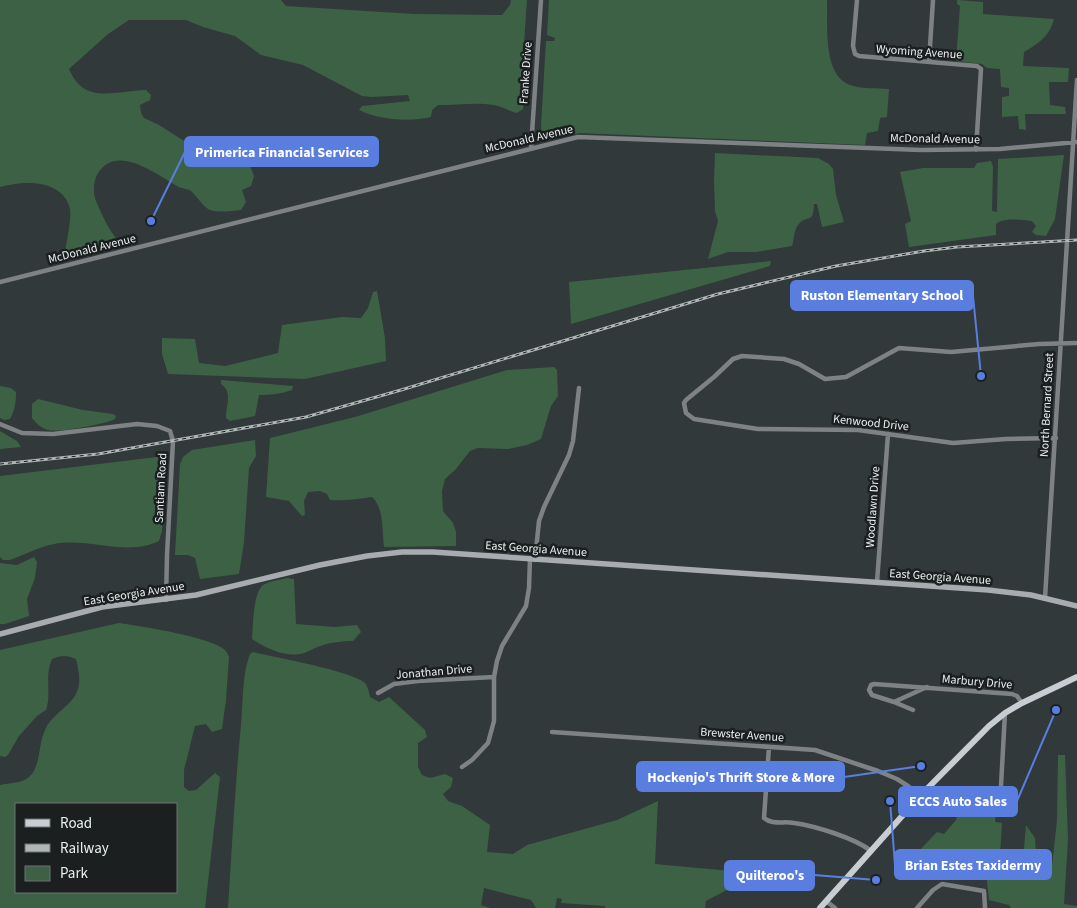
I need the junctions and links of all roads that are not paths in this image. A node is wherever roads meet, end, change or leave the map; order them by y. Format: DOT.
graph roads {
  1 [pos="541,0"];
  2 [pos="856,0"];
  3 [pos="933,0"];
  4 [pos="929,62"];
  5 [pos="1077,80"];
  6 [pos="1075,142"];
  7 [pos="530,148"];
  8 [pos="976,150"];
  9 [pos="0,282"];
  10 [pos="1060,342"];
  11 [pos="1077,343"];
  12 [pos="579,388"];
  13 [pos="0,424"];
  14 [pos="888,434"];
  15 [pos="1056,438"];
  16 [pos="532,559"];
  17 [pos="877,582"];
  18 [pos="1045,598"];
  19 [pos="166,600"];
  20 [pos="1077,606"];
  21 [pos="0,634"];
  22 [pos="494,677"];
  23 [pos="1077,677"];
  24 [pos="926,687"];
  25 [pos="378,693"];
  26 [pos="894,702"];
  27 [pos="1022,703"];
  28 [pos="913,710"];
  29 [pos="1005,713"];
  30 [pos="552,732"];
  31 [pos="769,747"];
  32 [pos="462,767"];
  33 [pos="920,796"];
  34 [pos="1000,804"];
  35 [pos="871,851"];
  36 [pos="826,901"];
  37 [pos="820,908"];
  38 [pos="835,908"];
  39 [pos="917,908"];
  40 [pos="985,908"];
  1 -- 7 [label="street, Franke Drive"];
  2 -- 4 [label="street, Wyoming Avenue"];
  3 -- 4 [label="street"];
  4 -- 8 [label="street, Wyoming Avenue"];
  5 -- 6 [label="street, North Bernard Street"];
  6 -- 8 [label="street, McDonald Avenue"];
  6 -- 10 [label="street, North Bernard Street"];
  7 -- 8 [label="street, McDonald Avenue"];
  7 -- 9 [label="street, McDonald Avenue"];
  10 -- 11 [label="street"];
  10 -- 14 [label="street, Kenwood Drive"];
  10 -- 15 [label="street, North Bernard Street"];
  12 -- 16 [label="street"];
  13 -- 19 [label="street, Santiam Road"];
  14 -- 15 [label="street, Kenwood Drive"];
  14 -- 17 [label="street, Woodlawn Drive"];
  15 -- 18 [label="street, North Bernard Street"];
  16 -- 17 [label="main road, East Georgia Avenue"];
  16 -- 19 [label="main road, East Georgia Avenue"];
  16 -- 22 [label="street"];
  17 -- 18 [label="main road, East Georgia Avenue"];
  18 -- 20 [label="main road, East Georgia Avenue"];
  19 -- 21 [label="main road, East Georgia Avenue"];
  22 -- 25 [label="street, Jonathan Drive"];
  22 -- 32 [label="street"];
  23 -- 27 [label="main road"];
  24 -- 26 [label="street, Marbury Drive"];
  24 -- 26 [label="street, Marbury Drive"];
  24 -- 27 [label="street, Marbury Drive"];
  26 -- 28 [label="street"];
  27 -- 29 [label="main road"];
  29 -- 33 [label="main road"];
  29 -- 34 [label="street"];
  30 -- 31 [label="street, Brewster Avenue"];
  31 -- 33 [label="street, Brewster Avenue"];
  31 -- 35 [label="street"];
  33 -- 35 [label="main road"];
  35 -- 36 [label="main road"];
  36 -- 37 [label="main road"];
  36 -- 38 [label="street"];
  39 -- 40 [label="street"];
}
